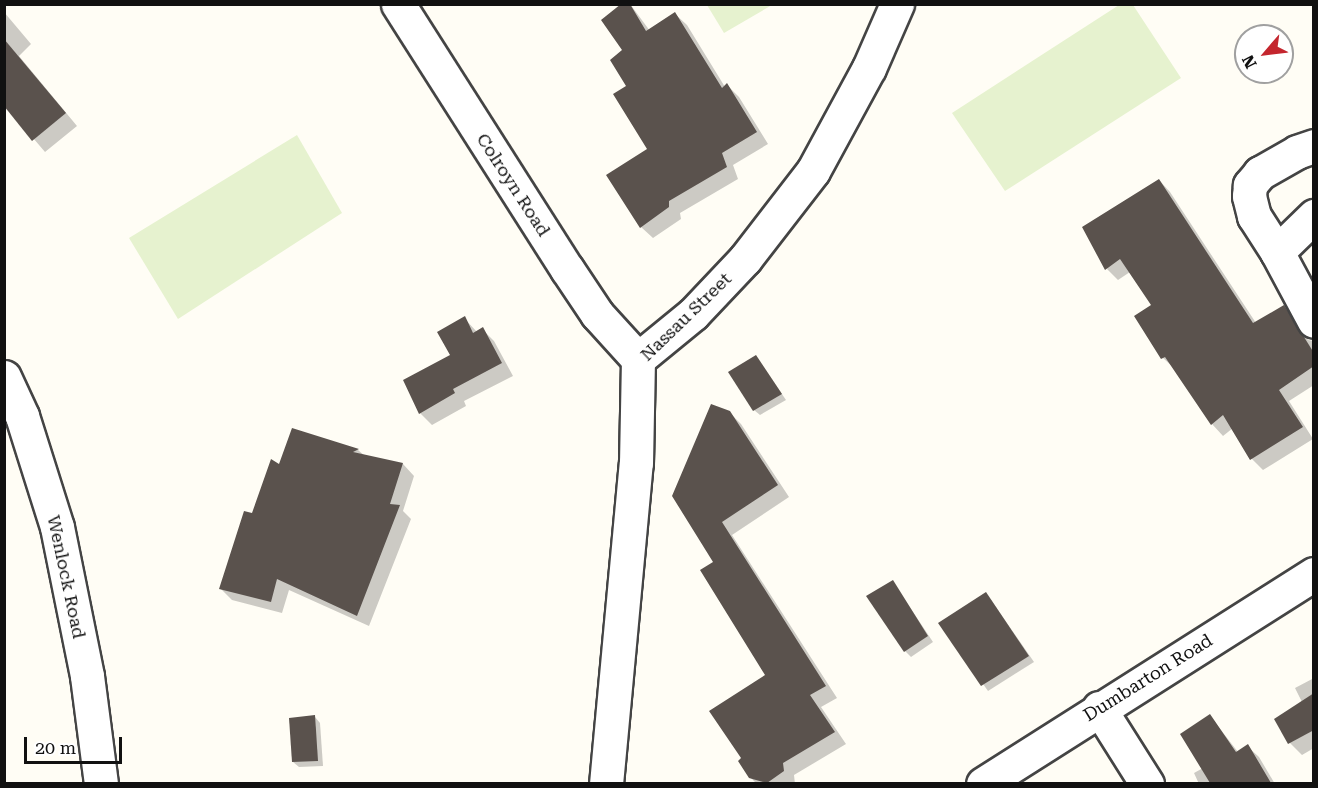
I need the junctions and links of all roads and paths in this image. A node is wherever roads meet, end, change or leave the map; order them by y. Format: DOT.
graph roads {
  1 [pos="398,4"];
  2 [pos="897,4"];
  3 [pos="1314,146"];
  4 [pos="1314,216"];
  5 [pos="1277,252"];
  6 [pos="1314,321"];
  7 [pos="638,359"];
  8 [pos="4,377"];
  9 [pos="1314,574"];
  10 [pos="1099,708"];
  11 [pos="101,783"];
  12 [pos="606,783"];
  13 [pos="983,783"];
  14 [pos="1147,783"];
  1 -- 7 [label="street, Colroyn Road"];
  2 -- 7 [label="street, Nassau Street"];
  3 -- 5 [label="street"];
  4 -- 5 [label="street"];
  5 -- 6 [label="street"];
  7 -- 12 [label="street, Nassau Street"];
  8 -- 11 [label="street, Wenlock Road"];
  9 -- 10 [label="street, Dumbarton Road"];
  10 -- 13 [label="street, Dumbarton Road"];
  10 -- 14 [label="street"];
}
